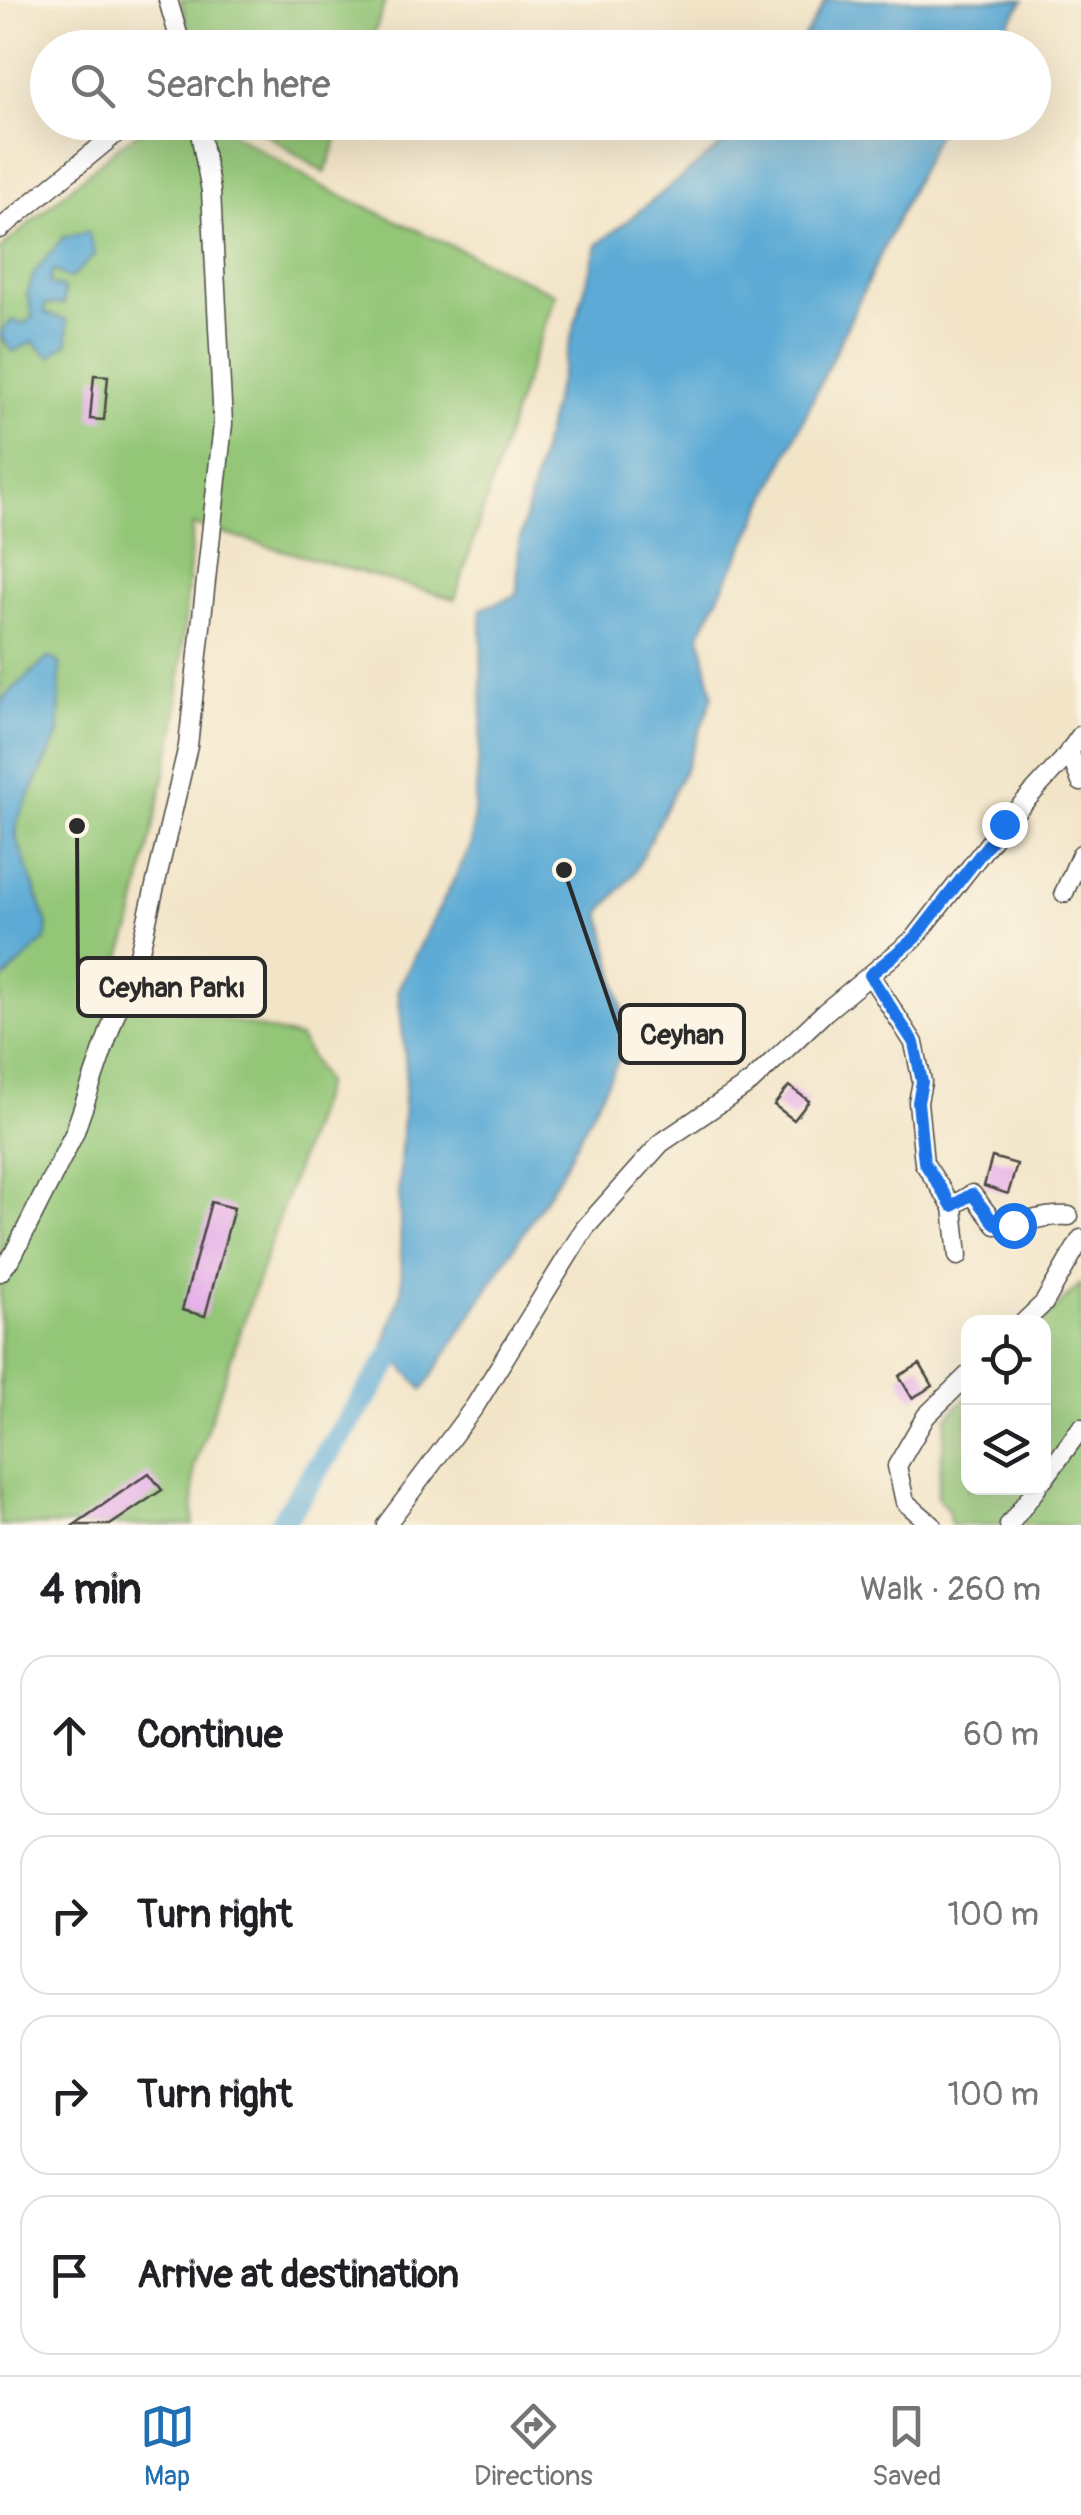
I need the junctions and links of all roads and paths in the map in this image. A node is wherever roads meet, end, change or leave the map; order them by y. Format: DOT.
graph roads {
  1 [pos="168,0"];
  2 [pos="177,30"];
  3 [pos="108,140"];
  4 [pos="201,140"];
  5 [pos="0,229"];
  6 [pos="1081,735"];
  7 [pos="1069,751"];
  8 [pos="1081,782"];
  9 [pos="1081,854"];
  10 [pos="1064,893"];
  11 [pos="870,975"];
  12 [pos="952,1206"];
  13 [pos="1069,1216"];
  14 [pos="1081,1239"];
  15 [pos="958,1256"];
  16 [pos="0,1272"];
  17 [pos="1032,1315"];
  18 [pos="961,1382"];
  19 [pos="1081,1428"];
  20 [pos="1051,1469"];
  21 [pos="1032,1495"];
  22 [pos="386,1525"];
  23 [pos="932,1525"];
  24 [pos="1010,1525"];
  1 -- 2 [label="street"];
  3 -- 5 [label="street"];
  4 -- 16 [label="street"];
  6 -- 7 [label="street"];
  7 -- 8 [label="street"];
  7 -- 11 [label="street"];
  9 -- 10 [label="street"];
  11 -- 12 [label="street"];
  11 -- 22 [label="street"];
  12 -- 13 [label="street"];
  12 -- 15 [label="street"];
  14 -- 17 [label="street"];
  18 -- 23 [label="street"];
  19 -- 20 [label="street"];
  21 -- 24 [label="street"];
}
